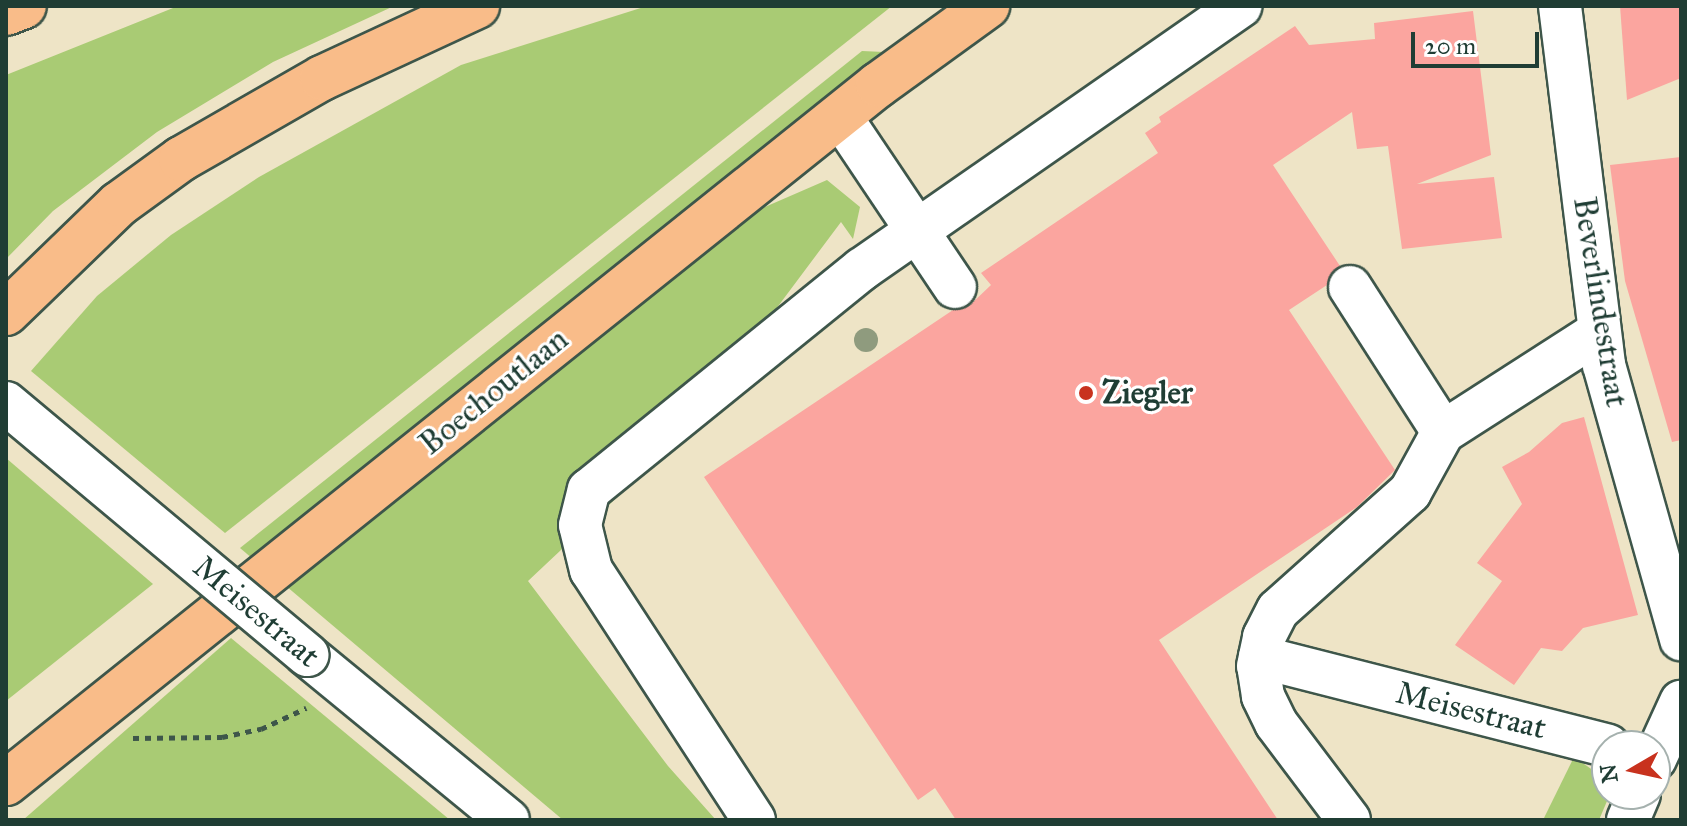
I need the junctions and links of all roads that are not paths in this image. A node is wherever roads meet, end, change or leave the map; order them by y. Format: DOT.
graph roads {
  1 [pos="24,6"];
  2 [pos="477,6"];
  3 [pos="987,6"];
  4 [pos="1241,6"];
  5 [pos="1560,6"];
  6 [pos="6,13"];
  7 [pos="840,116"];
  8 [pos="917,231"];
  9 [pos="955,287"];
  10 [pos="1350,287"];
  11 [pos="6,313"];
  12 [pos="1599,332"];
  13 [pos="6,403"];
  14 [pos="1443,432"];
  15 [pos="1681,639"];
  16 [pos="1260,657"];
  17 [pos="1681,702"];
  18 [pos="1668,730"];
  19 [pos="1591,742"];
  20 [pos="6,783"];
  21 [pos="508,820"];
  22 [pos="754,820"];
  23 [pos="1349,820"];
  1 -- 6 [label="main road"];
  2 -- 11 [label="main road"];
  3 -- 7 [label="main road, Boechoutlaan"];
  4 -- 8 [label="street"];
  5 -- 12 [label="street, Beverlindestraat"];
  7 -- 8 [label="street"];
  7 -- 20 [label="main road, Boechoutlaan"];
  8 -- 9 [label="street"];
  8 -- 22 [label="street"];
  10 -- 14 [label="street"];
  12 -- 14 [label="street"];
  12 -- 15 [label="street, Beverlindestraat"];
  13 -- 21 [label="street, Meisestraat, bridge"];
  14 -- 16 [label="street"];
  16 -- 19 [label="street, Meisestraat"];
  16 -- 23 [label="street"];
  17 -- 18 [label="street"];
}
